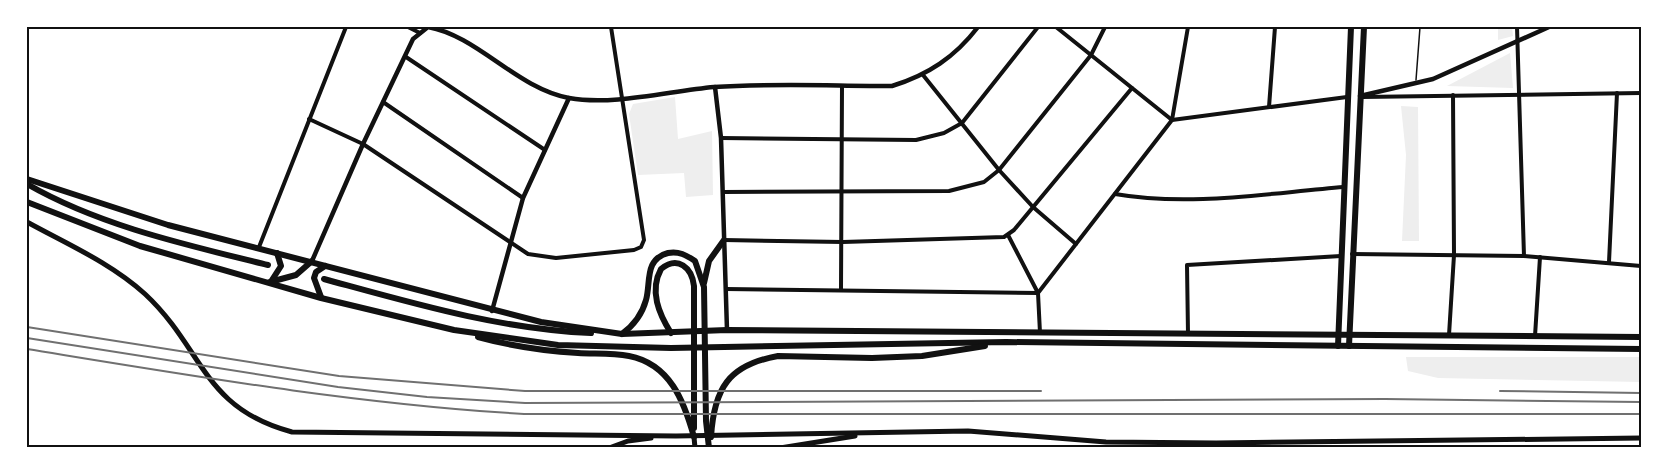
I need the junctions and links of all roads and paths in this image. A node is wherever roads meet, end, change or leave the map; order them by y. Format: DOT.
graph roads {
  1 [pos="346,27"];
  2 [pos="408,27"];
  3 [pos="611,27"];
  4 [pos="978,27"];
  5 [pos="1038,27"];
  6 [pos="1056,27"];
  7 [pos="1105,27"];
  8 [pos="1188,27"];
  9 [pos="1275,27"];
  10 [pos="1351,27"];
  11 [pos="1364,27"];
  12 [pos="1420,27"];
  13 [pos="1517,27"];
  14 [pos="1548,27"];
  15 [pos="420,33"];
  16 [pos="1517,40"];
  17 [pos="1091,55"];
  18 [pos="406,57"];
  19 [pos="923,75"];
  20 [pos="1416,83"];
  21 [pos="842,86"];
  22 [pos="715,87"];
  23 [pos="1132,88"];
  24 [pos="1617,93"];
  25 [pos="1641,93"];
  26 [pos="1518,94"];
  27 [pos="1454,95"];
  28 [pos="1347,97"];
  29 [pos="1359,97"];
  30 [pos="569,98"];
  31 [pos="621,99"];
  32 [pos="383,102"];
  33 [pos="1269,108"];
  34 [pos="309,119"];
  35 [pos="1172,120"];
  36 [pos="962,123"];
  37 [pos="721,138"];
  38 [pos="843,139"];
  39 [pos="363,144"];
  40 [pos="545,150"];
  41 [pos="999,170"];
  42 [pos="27,179"];
  43 [pos="27,184"];
  44 [pos="1344,187"];
  45 [pos="723,192"];
  46 [pos="843,192"];
  47 [pos="1115,194"];
  48 [pos="523,198"];
  49 [pos="27,202"];
  50 [pos="1034,207"];
  51 [pos="27,222"];
  52 [pos="1008,235"];
  53 [pos="724,240"];
  54 [pos="843,242"];
  55 [pos="1076,244"];
  56 [pos="511,245"];
  57 [pos="259,247"];
  58 [pos="276,252"];
  59 [pos="1352,255"];
  60 [pos="1454,255"];
  61 [pos="1341,256"];
  62 [pos="1524,256"];
  63 [pos="1539,256"];
  64 [pos="312,261"];
  65 [pos="1609,262"];
  66 [pos="268,265"];
  67 [pos="325,266"];
  68 [pos="1641,266"];
  69 [pos="324,279"];
  70 [pos="269,282"];
  71 [pos="704,287"];
  72 [pos="726,289"];
  73 [pos="841,290"];
  74 [pos="1038,293"];
  75 [pos="321,298"];
  76 [pos="492,311"];
  77 [pos="454,330"];
  78 [pos="727,330"];
  79 [pos="671,333"];
  80 [pos="1188,333"];
  81 [pos="622,334"];
  82 [pos="1040,334"];
  83 [pos="1339,334"];
  84 [pos="1349,334"];
  85 [pos="1449,335"];
  86 [pos="1535,336"];
  87 [pos="1641,337"];
  88 [pos="1006,342"];
  89 [pos="1338,346"];
  90 [pos="1349,346"];
  91 [pos="1641,349"];
  92 [pos="869,433"];
  93 [pos="676,435"];
  94 [pos="694,437"];
  95 [pos="1641,438"];
  96 [pos="609,448"];
  97 [pos="695,448"];
  98 [pos="710,448"];
  99 [pos="780,448"];
  100 [pos="834,448"];
  101 [pos="958,448"];
  102 [pos="1025,448"];
  103 [pos="1040,448"];
  1 -- 34 [label="street"];
  2 -- 15 [label="street"];
  3 -- 31 [label="street"];
  4 -- 19 [label="street"];
  5 -- 36 [label="street"];
  6 -- 17 [label="street"];
  7 -- 17 [label="street"];
  8 -- 35 [label="street"];
  9 -- 33 [label="street"];
  10 -- 28 [label="main road"];
  11 -- 29 [label="main road"];
  12 -- 20 [label="lane"];
  13 -- 16 [label="street"];
  14 -- 16 [label="street"];
  15 -- 18 [label="street"];
  15 -- 30 [label="street"];
  16 -- 20 [label="street"];
  16 -- 26 [label="street"];
  17 -- 23 [label="street"];
  17 -- 41 [label="street"];
  18 -- 32 [label="street"];
  18 -- 40 [label="street"];
  19 -- 21 [label="street"];
  19 -- 36 [label="street"];
  20 -- 29 [label="street"];
  21 -- 22 [label="street"];
  21 -- 38 [label="street"];
  22 -- 31 [label="street"];
  22 -- 37 [label="street"];
  23 -- 35 [label="street"];
  23 -- 50 [label="street"];
  24 -- 25 [label="street"];
  24 -- 26 [label="street"];
  24 -- 65 [label="street"];
  26 -- 27 [label="street"];
  26 -- 62 [label="street"];
  27 -- 29 [label="street"];
  27 -- 60 [label="street"];
  28 -- 29 [label="main road"];
  28 -- 33 [label="street"];
  28 -- 44 [label="main road"];
  29 -- 59 [label="main road"];
  30 -- 31 [label="street"];
  30 -- 40 [label="street"];
  31 -- 56 [label="street"];
  32 -- 39 [label="street"];
  32 -- 48 [label="street"];
  33 -- 35 [label="street"];
  34 -- 39 [label="street"];
  34 -- 57 [label="street"];
  35 -- 47 [label="street"];
  36 -- 38 [label="street"];
  36 -- 41 [label="street"];
  37 -- 38 [label="street"];
  37 -- 45 [label="street"];
  38 -- 46 [label="street"];
  39 -- 56 [label="street"];
  39 -- 64 [label="street"];
  40 -- 48 [label="street"];
  41 -- 46 [label="street"];
  41 -- 50 [label="street"];
  42 -- 57 [label="main road"];
  43 -- 66 [label="main road"];
  44 -- 47 [label="street"];
  44 -- 61 [label="main road"];
  45 -- 46 [label="street"];
  45 -- 53 [label="street"];
  46 -- 54 [label="street"];
  47 -- 55 [label="street"];
  48 -- 56 [label="street"];
  49 -- 70 [label="main road"];
  50 -- 52 [label="street"];
  50 -- 55 [label="street"];
  51 -- 93 [label="main road"];
  52 -- 54 [label="street"];
  52 -- 74 [label="street"];
  53 -- 54 [label="street"];
  53 -- 71 [label="main road"];
  53 -- 72 [label="street"];
  54 -- 73 [label="street"];
  55 -- 74 [label="street"];
  56 -- 76 [label="street"];
  57 -- 58 [label="main road"];
  58 -- 64 [label="main road"];
  58 -- 70 [label="main road"];
  59 -- 60 [label="street"];
  59 -- 84 [label="main road"];
  60 -- 62 [label="street"];
  60 -- 85 [label="street"];
  61 -- 80 [label="street"];
  61 -- 83 [label="main road"];
  62 -- 63 [label="street"];
  63 -- 65 [label="street"];
  63 -- 86 [label="street"];
  64 -- 67 [label="main road"];
  64 -- 70 [label="main road"];
  65 -- 68 [label="street"];
  67 -- 75 [label="main road"];
  67 -- 76 [label="main road"];
  69 -- 81 [label="main road"];
  70 -- 75 [label="main road"];
  71 -- 81 [label="main road"];
  71 -- 98 [label="main road"];
  72 -- 73 [label="street"];
  72 -- 78 [label="street"];
  73 -- 74 [label="street"];
  74 -- 82 [label="street"];
  75 -- 77 [label="main road"];
  76 -- 81 [label="main road"];
  77 -- 88 [label="main road"];
  77 -- 94 [label="main road"];
  78 -- 79 [label="main road"];
  78 -- 82 [label="main road"];
  79 -- 81 [label="main road"];
  79 -- 94 [label="main road"];
  80 -- 82 [label="main road"];
  80 -- 83 [label="main road"];
  83 -- 84 [label="main road"];
  83 -- 89 [label="main road"];
  84 -- 85 [label="main road"];
  84 -- 90 [label="main road"];
  85 -- 86 [label="main road"];
  86 -- 87 [label="main road"];
  88 -- 89 [label="main road"];
  88 -- 98 [label="main road"];
  89 -- 90 [label="main road"];
  90 -- 91 [label="main road"];
  92 -- 93 [label="main road"];
  92 -- 95 [label="main road"];
  92 -- 99 [label="main road"];
  93 -- 96 [label="main road"];
  94 -- 97 [label="main road"];
  100 -- 101 [label="street"];
  101 -- 102 [label="street"];
  102 -- 103 [label="street"];
}
